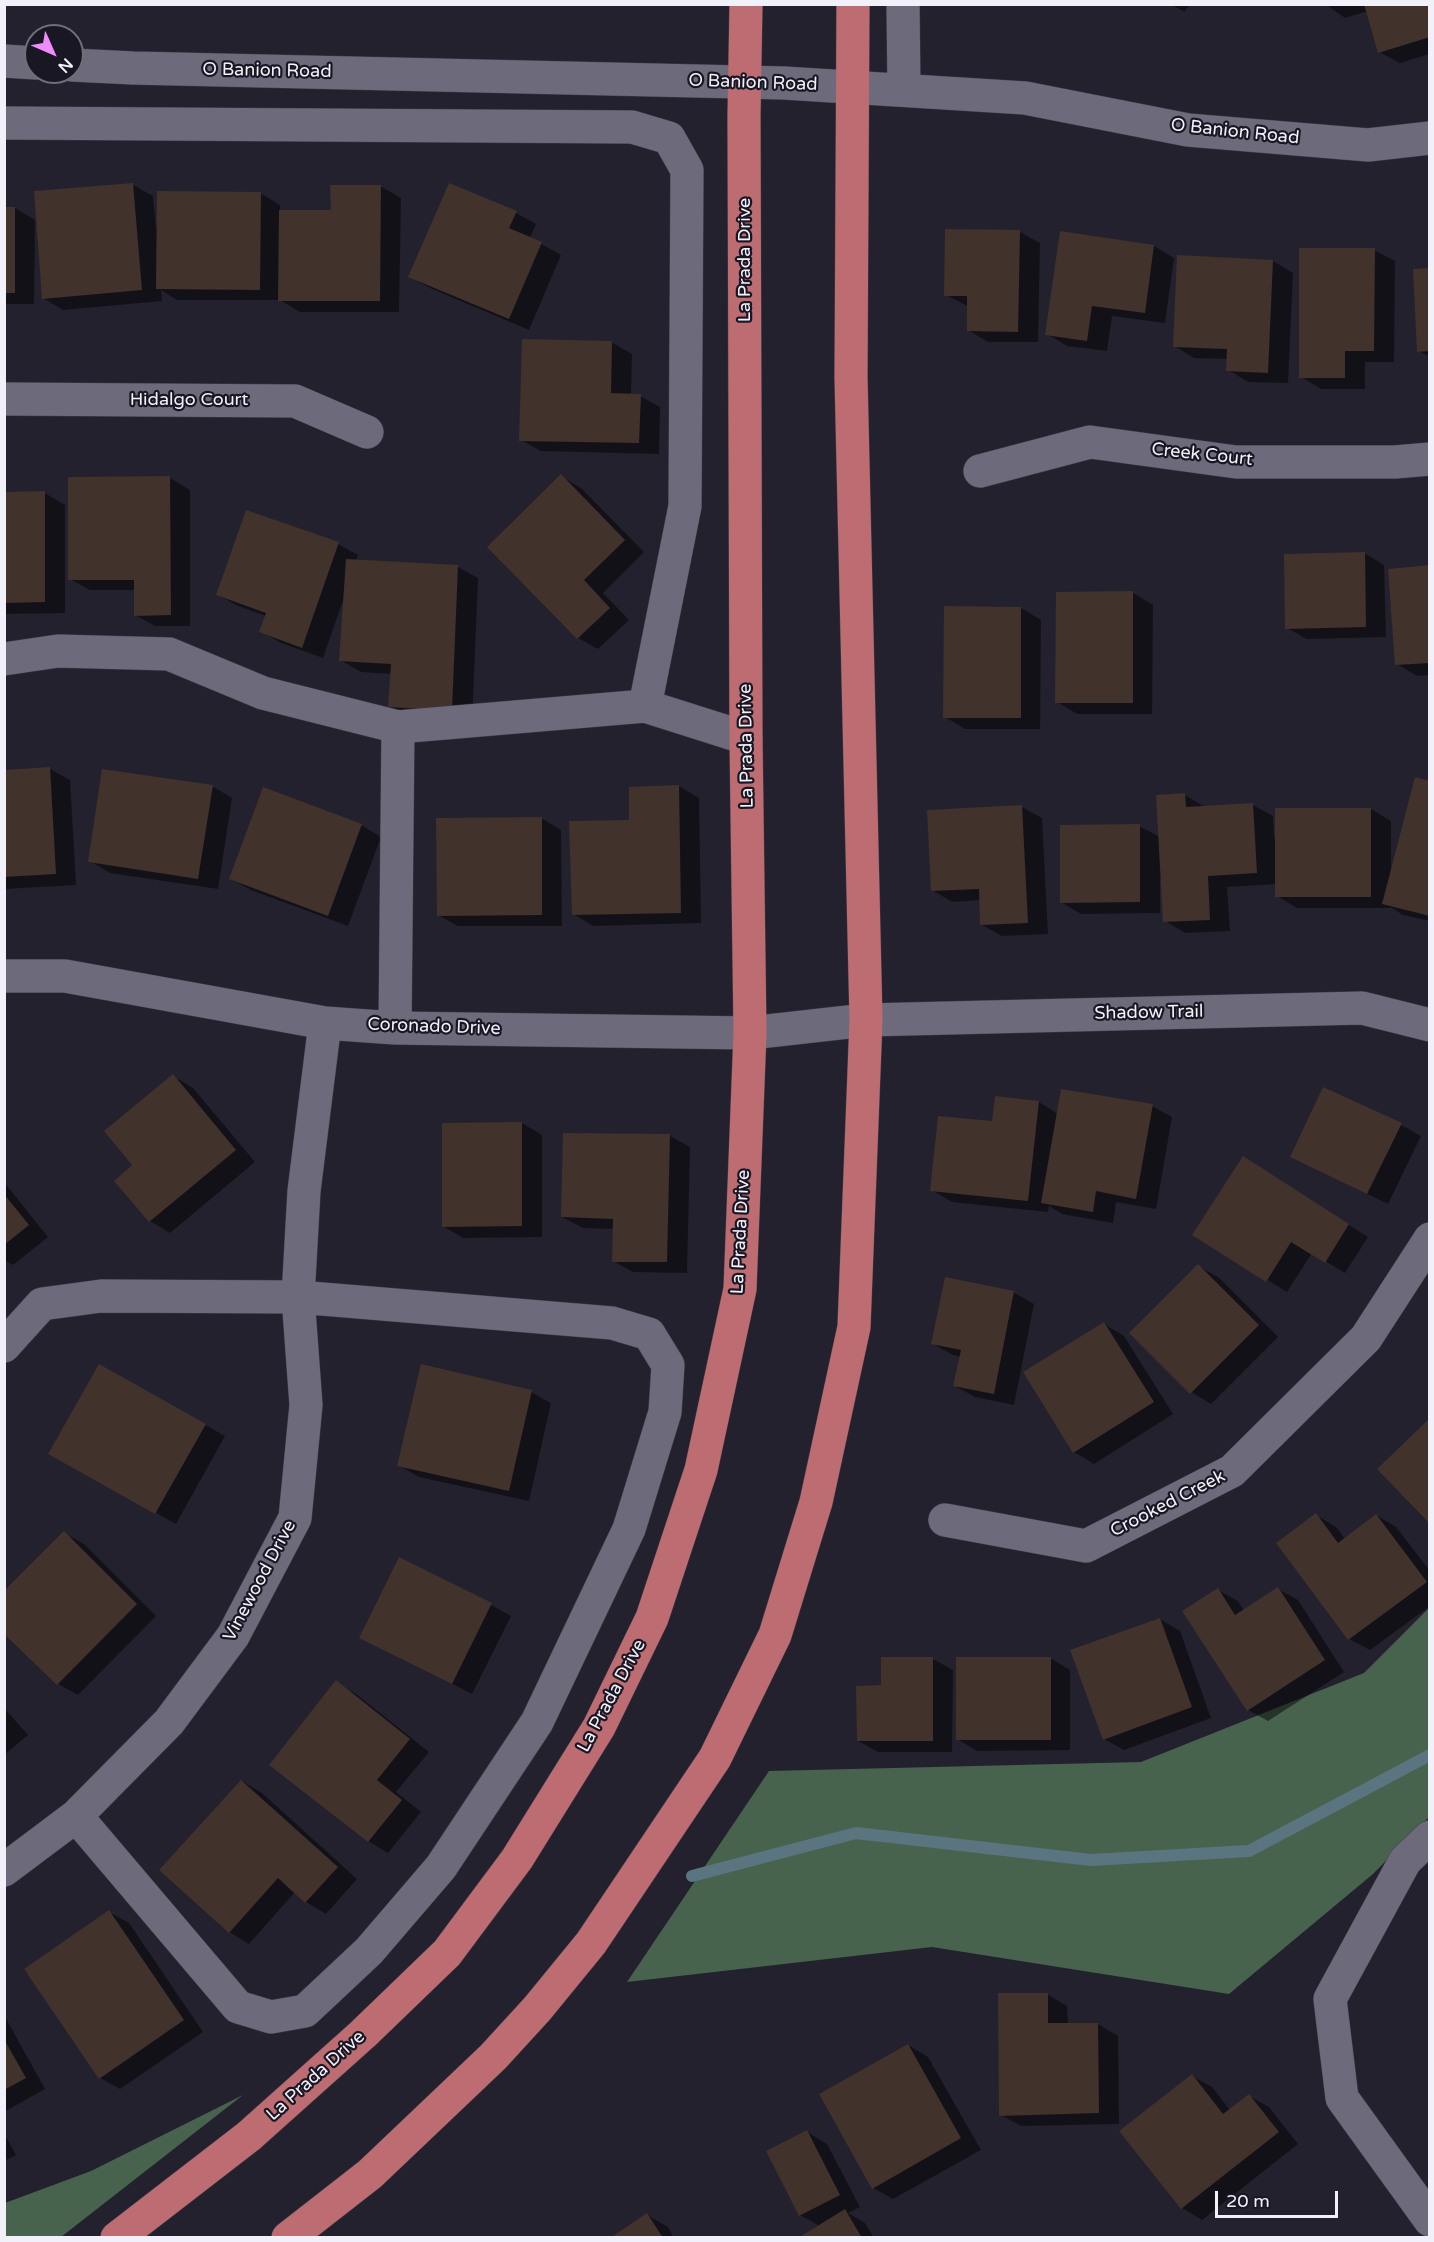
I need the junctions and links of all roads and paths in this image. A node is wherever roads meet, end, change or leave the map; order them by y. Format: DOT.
graph roads {
  1 [pos="746,4"];
  2 [pos="853,4"];
  3 [pos="903,4"];
  4 [pos="4,62"];
  5 [pos="24,63"];
  6 [pos="84,66"];
  7 [pos="746,82"];
  8 [pos="852,87"];
  9 [pos="904,90"];
  10 [pos="4,123"];
  11 [pos="1430,138"];
  12 [pos="4,399"];
  13 [pos="367,432"];
  14 [pos="1430,459"];
  15 [pos="980,471"];
  16 [pos="4,659"];
  17 [pos="645,706"];
  18 [pos="398,727"];
  19 [pos="746,738"];
  20 [pos="4,976"];
  21 [pos="866,1020"];
  22 [pos="325,1023"];
  23 [pos="1430,1025"];
  24 [pos="395,1028"];
  25 [pos="750,1033"];
  26 [pos="1430,1239"];
  27 [pos="298,1297"];
  28 [pos="4,1346"];
  29 [pos="945,1520"];
  30 [pos="76,1816"];
  31 [pos="1430,1837"];
  32 [pos="4,1870"];
  33 [pos="1430,2220"];
  34 [pos="117,2238"];
  35 [pos="288,2238"];
  1 -- 7 [label="main road, La Prada Drive"];
  2 -- 8 [label="main road"];
  3 -- 9 [label="street"];
  4 -- 5 [label="street"];
  6 -- 7 [label="street, O Banion Road"];
  7 -- 8 [label="street, O Banion Road"];
  7 -- 19 [label="main road, La Prada Drive"];
  8 -- 9 [label="street, O Banion Road"];
  8 -- 21 [label="main road"];
  9 -- 11 [label="street, O Banion Road"];
  10 -- 17 [label="street"];
  12 -- 13 [label="street, Hidalgo Court"];
  14 -- 15 [label="street, Creek Court"];
  16 -- 18 [label="street"];
  17 -- 18 [label="street"];
  17 -- 19 [label="street"];
  18 -- 24 [label="street"];
  19 -- 25 [label="main road, La Prada Drive"];
  20 -- 22 [label="street, Coronado Drive"];
  21 -- 23 [label="street, Shadow Trail"];
  21 -- 25 [label="street, Coronado Drive"];
  21 -- 35 [label="main road"];
  22 -- 24 [label="street, Coronado Drive"];
  22 -- 27 [label="street, Vinewood Drive"];
  24 -- 25 [label="street, Coronado Drive"];
  25 -- 34 [label="main road, La Prada Drive"];
  26 -- 29 [label="street, Crooked Creek"];
  27 -- 28 [label="street"];
  27 -- 30 [label="street, Vinewood Drive"];
  27 -- 30 [label="street"];
  30 -- 32 [label="street, Vinewood Drive"];
  31 -- 33 [label="street"];
}
